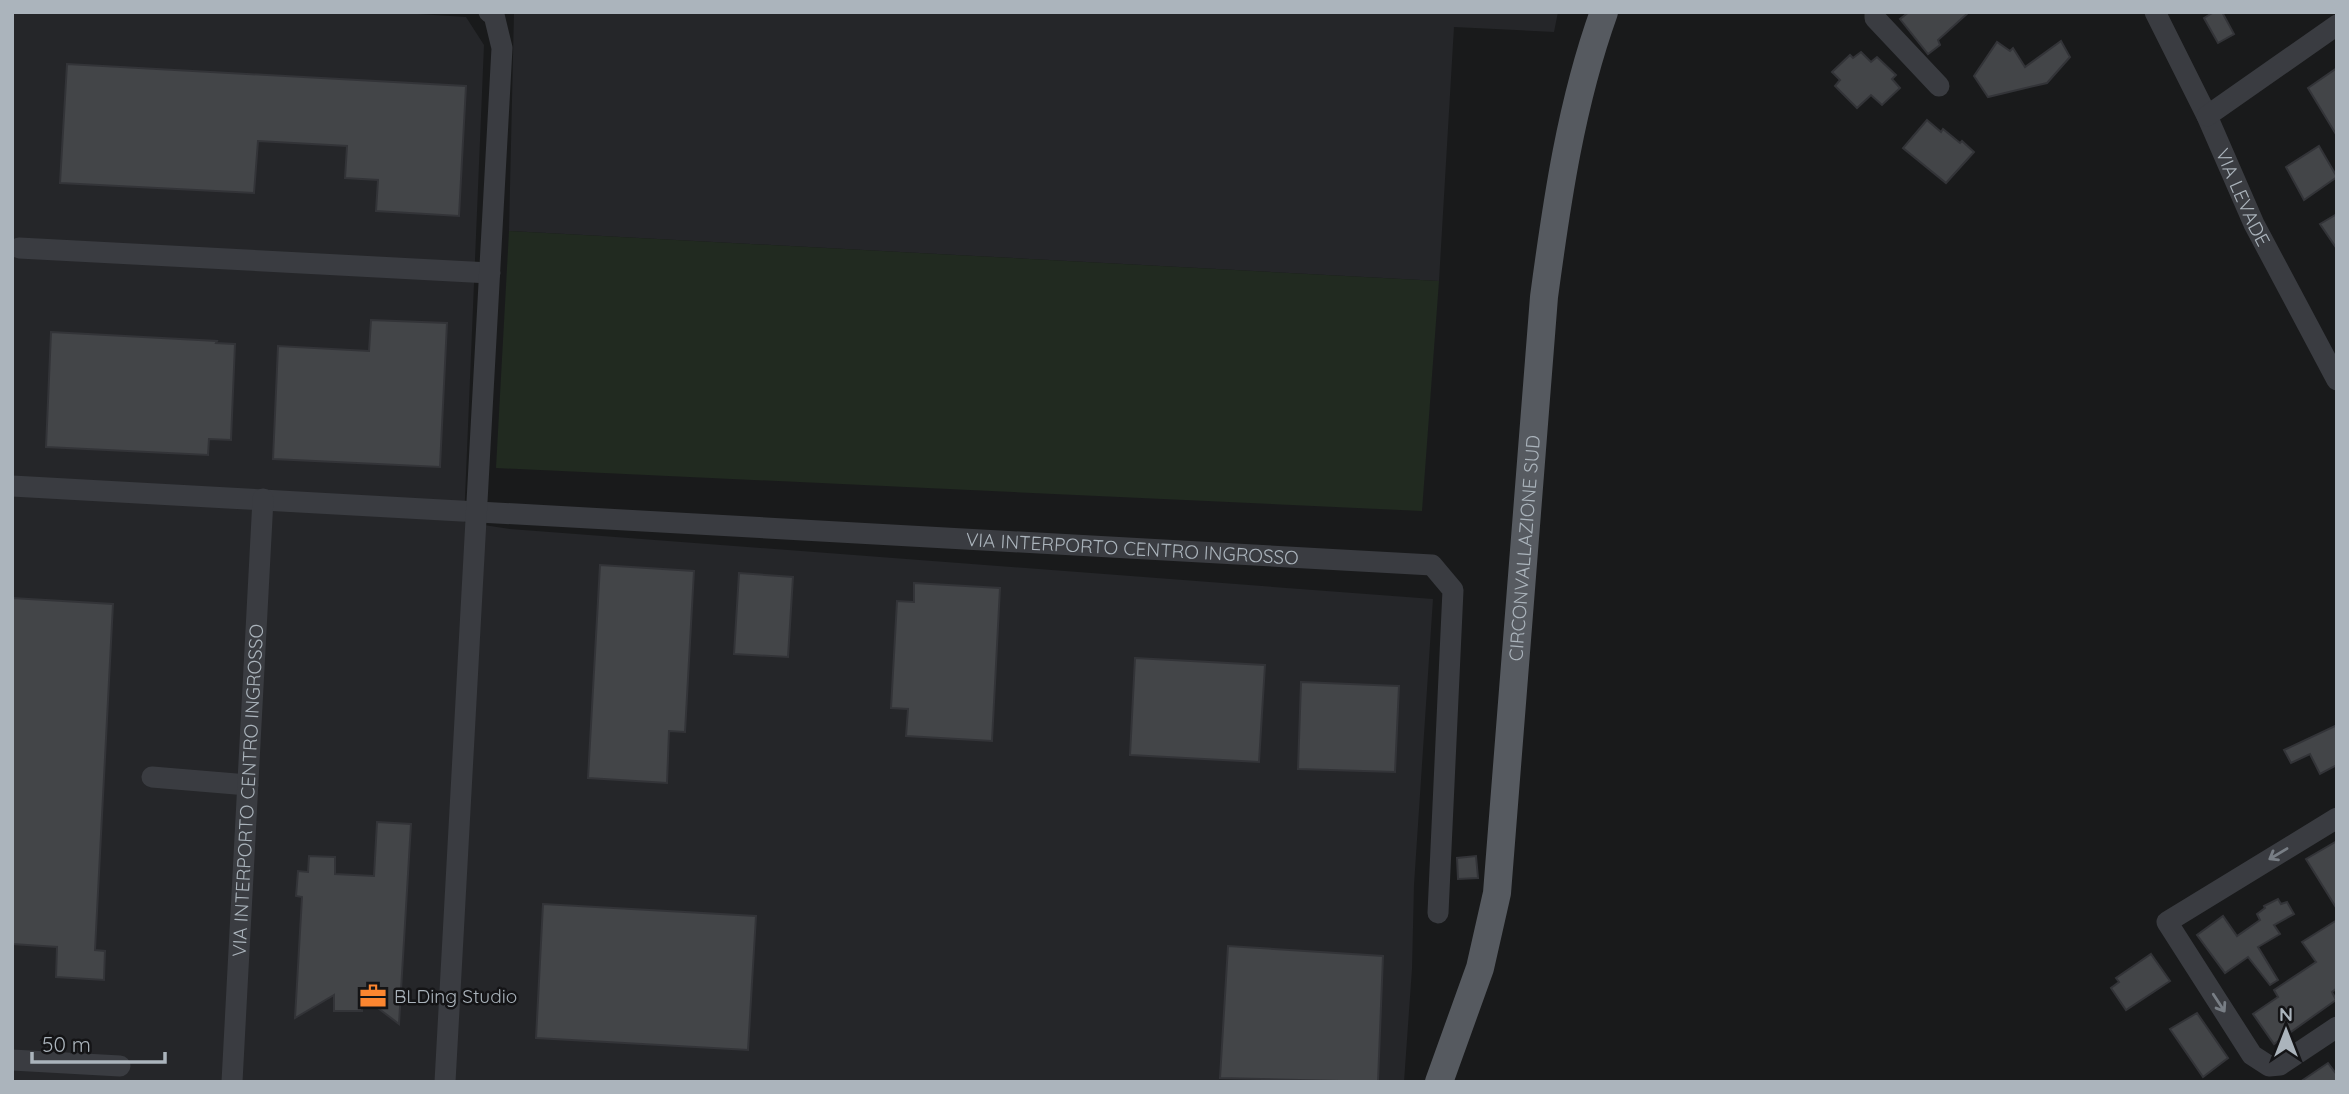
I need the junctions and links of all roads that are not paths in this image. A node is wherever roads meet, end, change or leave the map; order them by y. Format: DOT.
graph roads {
  1 [pos="489,12"];
  2 [pos="1604,12"];
  3 [pos="1875,12"];
  4 [pos="2155,12"];
  5 [pos="2337,25"];
  6 [pos="1939,86"];
  7 [pos="2207,116"];
  8 [pos="19,248"];
  9 [pos="490,273"];
  10 [pos="2337,380"];
  11 [pos="12,486"];
  12 [pos="263,499"];
  13 [pos="477,510"];
  14 [pos="152,777"];
  15 [pos="248,785"];
  16 [pos="2337,818"];
  17 [pos="1438,913"];
  18 [pos="2337,1027"];
  19 [pos="12,1060"];
  20 [pos="120,1066"];
  21 [pos="232,1082"];
  22 [pos="445,1082"];
  23 [pos="1439,1082"];
  1 -- 9 [label="street"];
  2 -- 23 [label="main road, CIRCONVALLAZIONE SUD"];
  3 -- 6 [label="street"];
  4 -- 7 [label="street, VIA LEVADE"];
  5 -- 7 [label="street"];
  7 -- 10 [label="street, VIA LEVADE"];
  8 -- 9 [label="street"];
  9 -- 13 [label="street"];
  11 -- 12 [label="street, VIA INTERPORTO CENTRO INGROSSO"];
  12 -- 13 [label="street, VIA INTERPORTO CENTRO INGROSSO"];
  12 -- 15 [label="street, VIA INTERPORTO CENTRO INGROSSO"];
  13 -- 17 [label="street, VIA INTERPORTO CENTRO INGROSSO"];
  13 -- 22 [label="street"];
  14 -- 15 [label="street"];
  15 -- 21 [label="street, VIA INTERPORTO CENTRO INGROSSO"];
  16 -- 18 [label="street, one-way"];
  19 -- 20 [label="street"];
}
